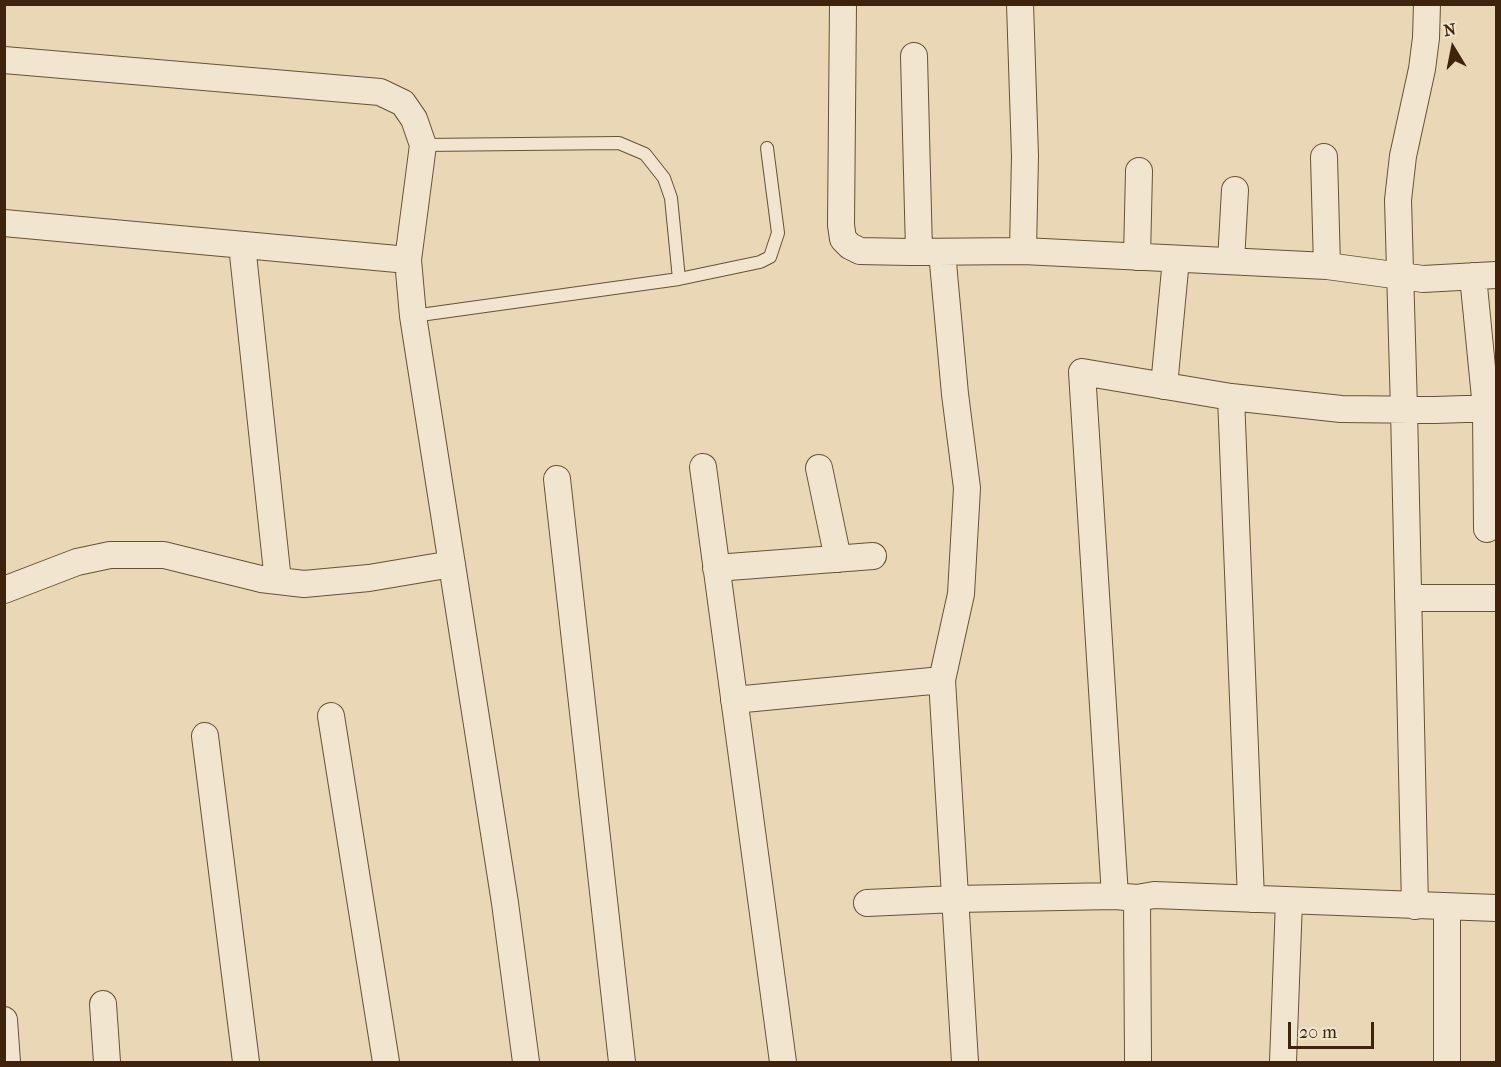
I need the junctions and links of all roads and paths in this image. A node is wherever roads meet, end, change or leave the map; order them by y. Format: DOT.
graph roads {
  1 [pos="843,4"];
  2 [pos="1020,4"];
  3 [pos="1427,4"];
  4 [pos="914,56"];
  5 [pos="4,60"];
  6 [pos="423,145"];
  7 [pos="767,148"];
  8 [pos="1324,157"];
  9 [pos="1139,171"];
  10 [pos="1235,190"];
  11 [pos="4,223"];
  12 [pos="242,245"];
  13 [pos="930,251"];
  14 [pos="1023,251"];
  15 [pos="1137,257"];
  16 [pos="1176,259"];
  17 [pos="408,260"];
  18 [pos="1231,261"];
  19 [pos="1327,266"];
  20 [pos="1485,275"];
  21 [pos="1400,276"];
  22 [pos="680,279"];
  23 [pos="413,316"];
  24 [pos="1164,386"];
  25 [pos="1231,397"];
  26 [pos="1491,408"];
  27 [pos="1404,409"];
  28 [pos="703,467"];
  29 [pos="819,468"];
  30 [pos="557,479"];
  31 [pos="1487,529"];
  32 [pos="873,556"];
  33 [pos="838,559"];
  34 [pos="452,564"];
  35 [pos="716,568"];
  36 [pos="278,581"];
  37 [pos="4,590"];
  38 [pos="1408,598"];
  39 [pos="1497,598"];
  40 [pos="942,680"];
  41 [pos="734,700"];
  42 [pos="331,716"];
  43 [pos="205,736"];
  44 [pos="1126,897"];
  45 [pos="955,899"];
  46 [pos="1251,899"];
  47 [pos="1289,901"];
  48 [pos="867,903"];
  49 [pos="1415,906"];
  50 [pos="1447,907"];
  51 [pos="1497,908"];
  52 [pos="103,1004"];
  53 [pos="4,1020"];
  54 [pos="7,1062"];
  55 [pos="107,1062"];
  56 [pos="246,1062"];
  57 [pos="386,1062"];
  58 [pos="526,1062"];
  59 [pos="622,1062"];
  60 [pos="783,1062"];
  61 [pos="965,1062"];
  62 [pos="1138,1062"];
  63 [pos="1283,1062"];
  64 [pos="1448,1062"];
  1 -- 13 [label="street"];
  2 -- 14 [label="street"];
  3 -- 21 [label="street"];
  4 -- 13 [label="street"];
  5 -- 6 [label="street"];
  6 -- 17 [label="street"];
  6 -- 22 [label="lane"];
  7 -- 22 [label="lane"];
  8 -- 19 [label="street"];
  9 -- 15 [label="street"];
  10 -- 18 [label="street"];
  11 -- 12 [label="street"];
  12 -- 17 [label="street"];
  12 -- 36 [label="street"];
  13 -- 14 [label="street"];
  13 -- 40 [label="street"];
  14 -- 15 [label="street"];
  15 -- 16 [label="street"];
  16 -- 18 [label="street"];
  16 -- 24 [label="street"];
  17 -- 23 [label="street"];
  18 -- 19 [label="street"];
  19 -- 21 [label="street"];
  20 -- 21 [label="street"];
  20 -- 26 [label="street"];
  21 -- 27 [label="street"];
  22 -- 23 [label="lane"];
  23 -- 34 [label="street"];
  24 -- 25 [label="street"];
  24 -- 44 [label="street"];
  25 -- 27 [label="street"];
  25 -- 46 [label="street"];
  26 -- 27 [label="street"];
  26 -- 31 [label="street"];
  27 -- 38 [label="street"];
  28 -- 35 [label="street"];
  29 -- 33 [label="street"];
  30 -- 59 [label="street"];
  32 -- 33 [label="street"];
  33 -- 35 [label="street"];
  34 -- 36 [label="street"];
  34 -- 58 [label="street"];
  35 -- 41 [label="street"];
  36 -- 37 [label="street"];
  38 -- 39 [label="street"];
  38 -- 49 [label="street"];
  40 -- 41 [label="street"];
  40 -- 45 [label="street"];
  41 -- 60 [label="street"];
  42 -- 57 [label="street"];
  43 -- 56 [label="street"];
  44 -- 45 [label="street"];
  44 -- 46 [label="street"];
  44 -- 62 [label="street"];
  45 -- 48 [label="street"];
  45 -- 61 [label="street"];
  46 -- 47 [label="street"];
  47 -- 49 [label="street"];
  47 -- 63 [label="street"];
  49 -- 50 [label="street"];
  50 -- 51 [label="street"];
  50 -- 64 [label="street"];
  52 -- 55 [label="street"];
  53 -- 54 [label="street"];
}
